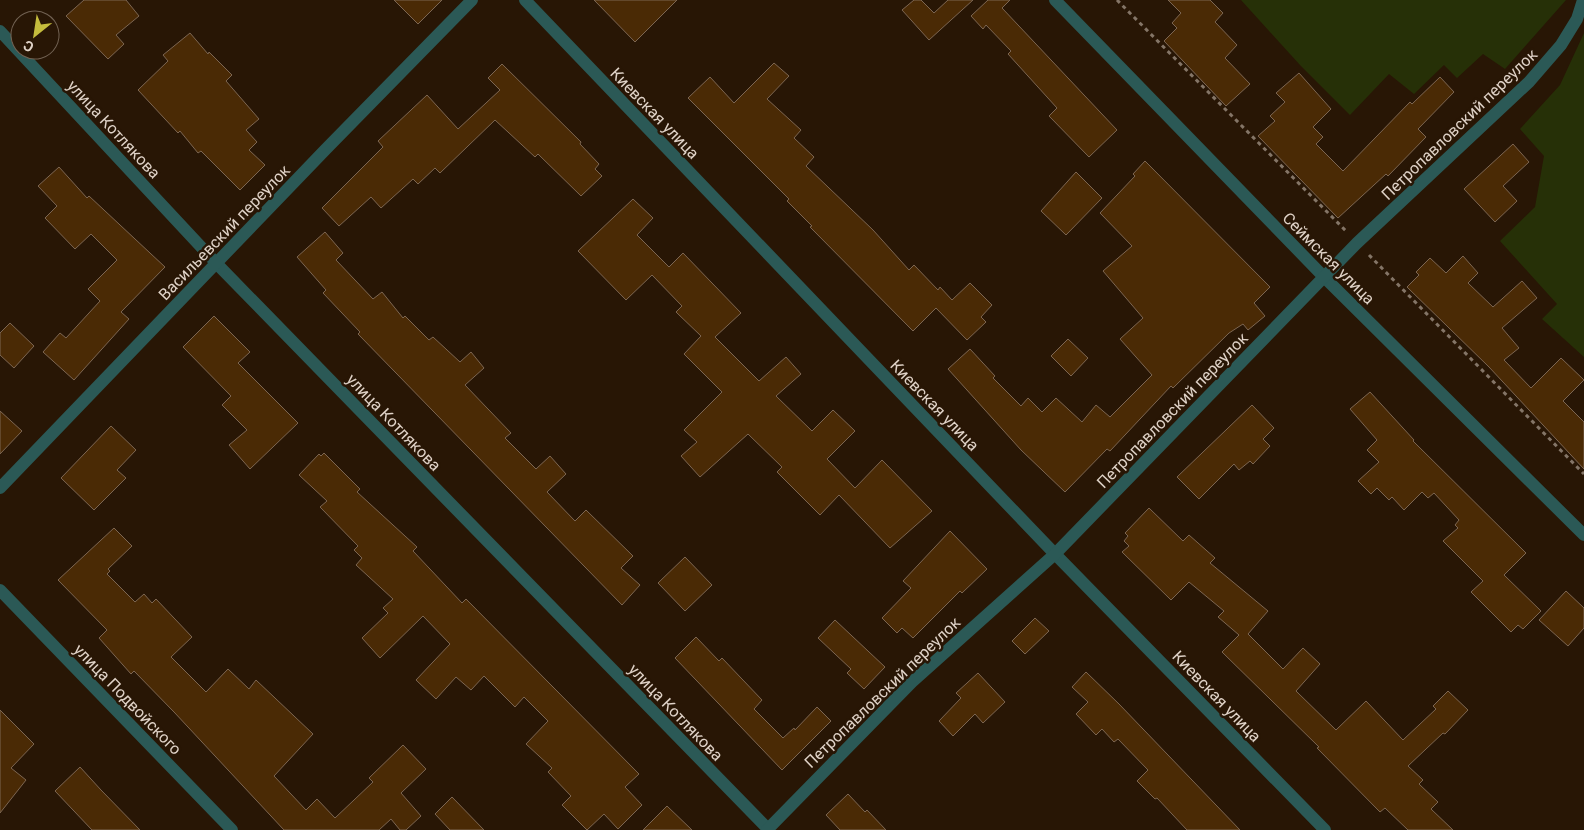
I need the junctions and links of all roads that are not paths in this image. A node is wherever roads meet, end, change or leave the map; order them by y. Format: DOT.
graph roads {
  1 [pos="472,0"];
  2 [pos="524,0"];
  3 [pos="1055,0"];
  4 [pos="1583,0"];
  5 [pos="0,31"];
  6 [pos="217,264"];
  7 [pos="1324,276"];
  8 [pos="0,488"];
  9 [pos="1584,535"];
  10 [pos="1055,554"];
  11 [pos="0,590"];
  12 [pos="232,830"];
  13 [pos="768,830"];
  14 [pos="1325,830"];
  1 -- 6 [label="street, Васильевский переулок"];
  2 -- 10 [label="street, Киевская улица"];
  3 -- 7 [label="street, Сеймская улица"];
  4 -- 7 [label="street, Петропавловский переулок"];
  5 -- 6 [label="street, улица Котлякова"];
  6 -- 8 [label="street, Васильевский переулок"];
  6 -- 13 [label="street, улица Котлякова"];
  7 -- 9 [label="street, Сеймская улица"];
  7 -- 10 [label="street, Петропавловский переулок"];
  10 -- 13 [label="street, Петропавловский переулок"];
  10 -- 14 [label="street, Киевская улица"];
  11 -- 12 [label="street, улица Подвойского"];
}
